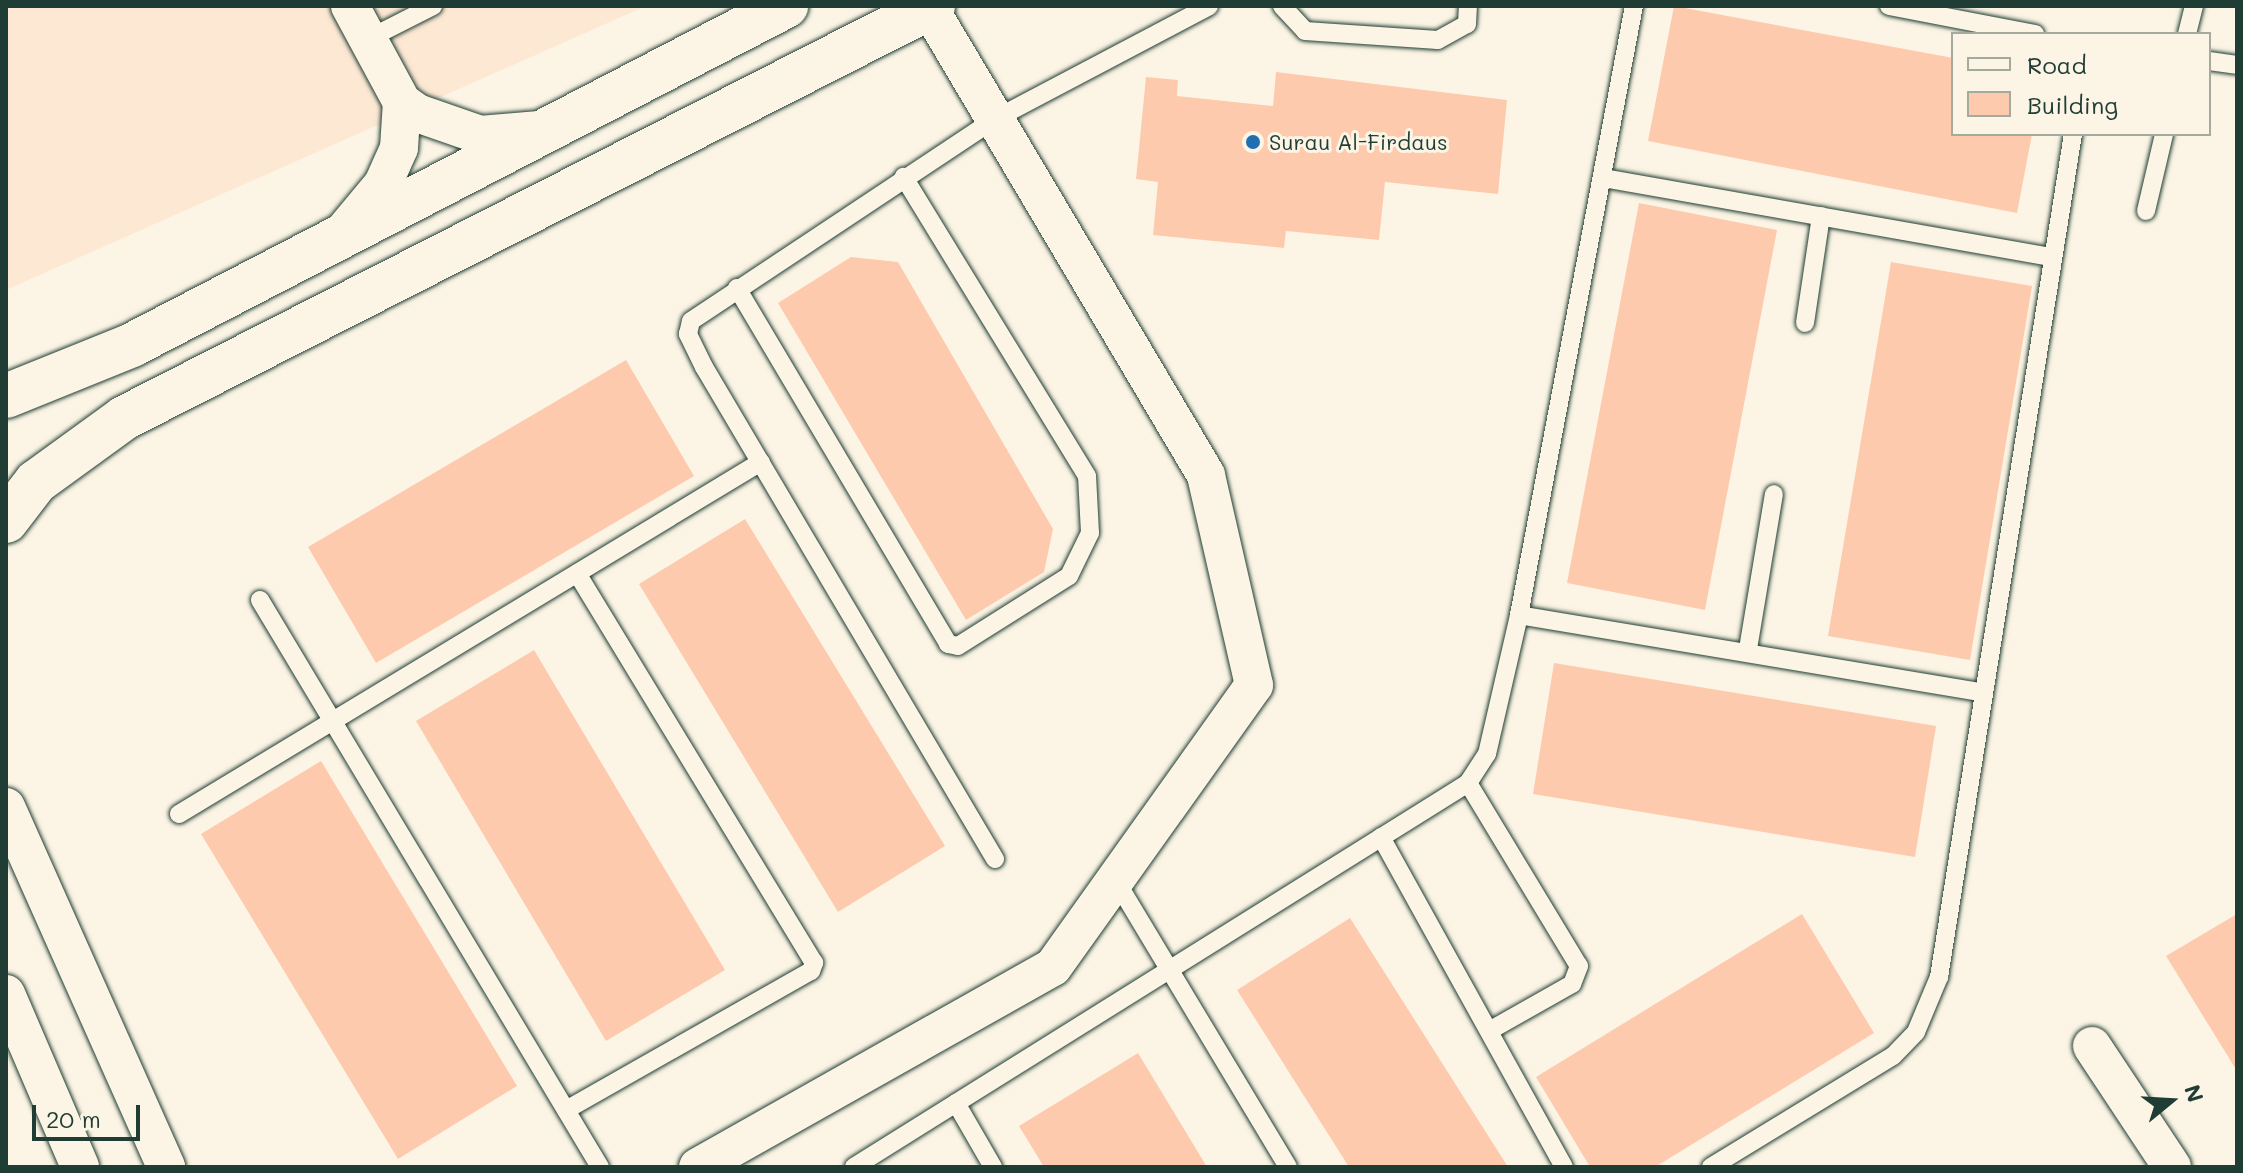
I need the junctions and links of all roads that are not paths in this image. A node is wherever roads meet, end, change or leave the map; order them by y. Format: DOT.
graph roads {
  1 [pos="350,6"];
  2 [pos="433,6"];
  3 [pos="786,6"];
  4 [pos="1209,6"];
  5 [pos="1282,6"];
  6 [pos="1468,6"];
  7 [pos="1634,6"];
  8 [pos="1889,6"];
  9 [pos="2194,6"];
  10 [pos="931,7"];
  11 [pos="2025,32"];
  12 [pos="2188,32"];
  13 [pos="368,39"];
  14 [pos="2211,61"];
  15 [pos="2237,65"];
  16 [pos="402,102"];
  17 [pos="995,119"];
  18 [pos="551,128"];
  19 [pos="2073,136"];
  20 [pos="2164,136"];
  21 [pos="904,177"];
  22 [pos="1603,178"];
  23 [pos="2146,211"];
  24 [pos="1821,216"];
  25 [pos="337,238"];
  26 [pos="2051,257"];
  27 [pos="737,288"];
  28 [pos="1805,323"];
  29 [pos="6,396"];
  30 [pos="761,462"];
  31 [pos="1774,494"];
  32 [pos="6,521"];
  33 [pos="577,573"];
  34 [pos="260,600"];
  35 [pos="1519,615"];
  36 [pos="1748,649"];
  37 [pos="1983,693"];
  38 [pos="332,721"];
  39 [pos="1468,783"];
  40 [pos="6,807"];
  41 [pos="179,814"];
  42 [pos="1381,837"];
  43 [pos="995,859"];
  44 [pos="1118,884"];
  45 [pos="1169,970"];
  46 [pos="6,994"];
  47 [pos="1489,1031"];
  48 [pos="2092,1046"];
  49 [pos="956,1103"];
  50 [pos="566,1110"];
  51 [pos="80,1167"];
  52 [pos="166,1167"];
  53 [pos="600,1167"];
  54 [pos="698,1167"];
  55 [pos="854,1167"];
  56 [pos="993,1167"];
  57 [pos="1288,1167"];
  58 [pos="1564,1167"];
  59 [pos="1711,1167"];
  60 [pos="2172,1167"];
  1 -- 13 [label="street"];
  2 -- 13 [label="lane"];
  3 -- 18 [label="main road"];
  4 -- 17 [label="lane"];
  5 -- 6 [label="lane"];
  7 -- 22 [label="lane"];
  8 -- 11 [label="lane"];
  9 -- 12 [label="lane"];
  10 -- 17 [label="street"];
  10 -- 32 [label="main road"];
  13 -- 16 [label="street"];
  14 -- 15 [label="lane"];
  16 -- 18 [label="street"];
  16 -- 25 [label="street"];
  17 -- 21 [label="lane"];
  17 -- 44 [label="street"];
  18 -- 25 [label="main road"];
  19 -- 26 [label="lane"];
  20 -- 23 [label="lane"];
  21 -- 27 [label="lane"];
  21 -- 27 [label="lane"];
  22 -- 24 [label="lane"];
  22 -- 35 [label="lane"];
  24 -- 26 [label="lane"];
  24 -- 28 [label="lane"];
  25 -- 29 [label="main road"];
  26 -- 37 [label="lane"];
  27 -- 30 [label="lane"];
  30 -- 33 [label="lane"];
  30 -- 43 [label="lane"];
  31 -- 36 [label="lane"];
  33 -- 38 [label="lane"];
  33 -- 50 [label="lane"];
  34 -- 38 [label="lane"];
  35 -- 36 [label="lane"];
  35 -- 39 [label="lane"];
  36 -- 37 [label="lane"];
  37 -- 59 [label="lane"];
  38 -- 41 [label="lane"];
  38 -- 50 [label="lane"];
  39 -- 42 [label="lane"];
  39 -- 47 [label="lane"];
  40 -- 52 [label="street"];
  42 -- 45 [label="lane"];
  42 -- 47 [label="lane"];
  44 -- 45 [label="lane"];
  44 -- 54 [label="street"];
  45 -- 49 [label="lane"];
  45 -- 57 [label="lane"];
  46 -- 51 [label="street"];
  47 -- 58 [label="lane"];
  48 -- 60 [label="street"];
  49 -- 55 [label="lane"];
  49 -- 56 [label="lane"];
  50 -- 53 [label="lane"];
}
